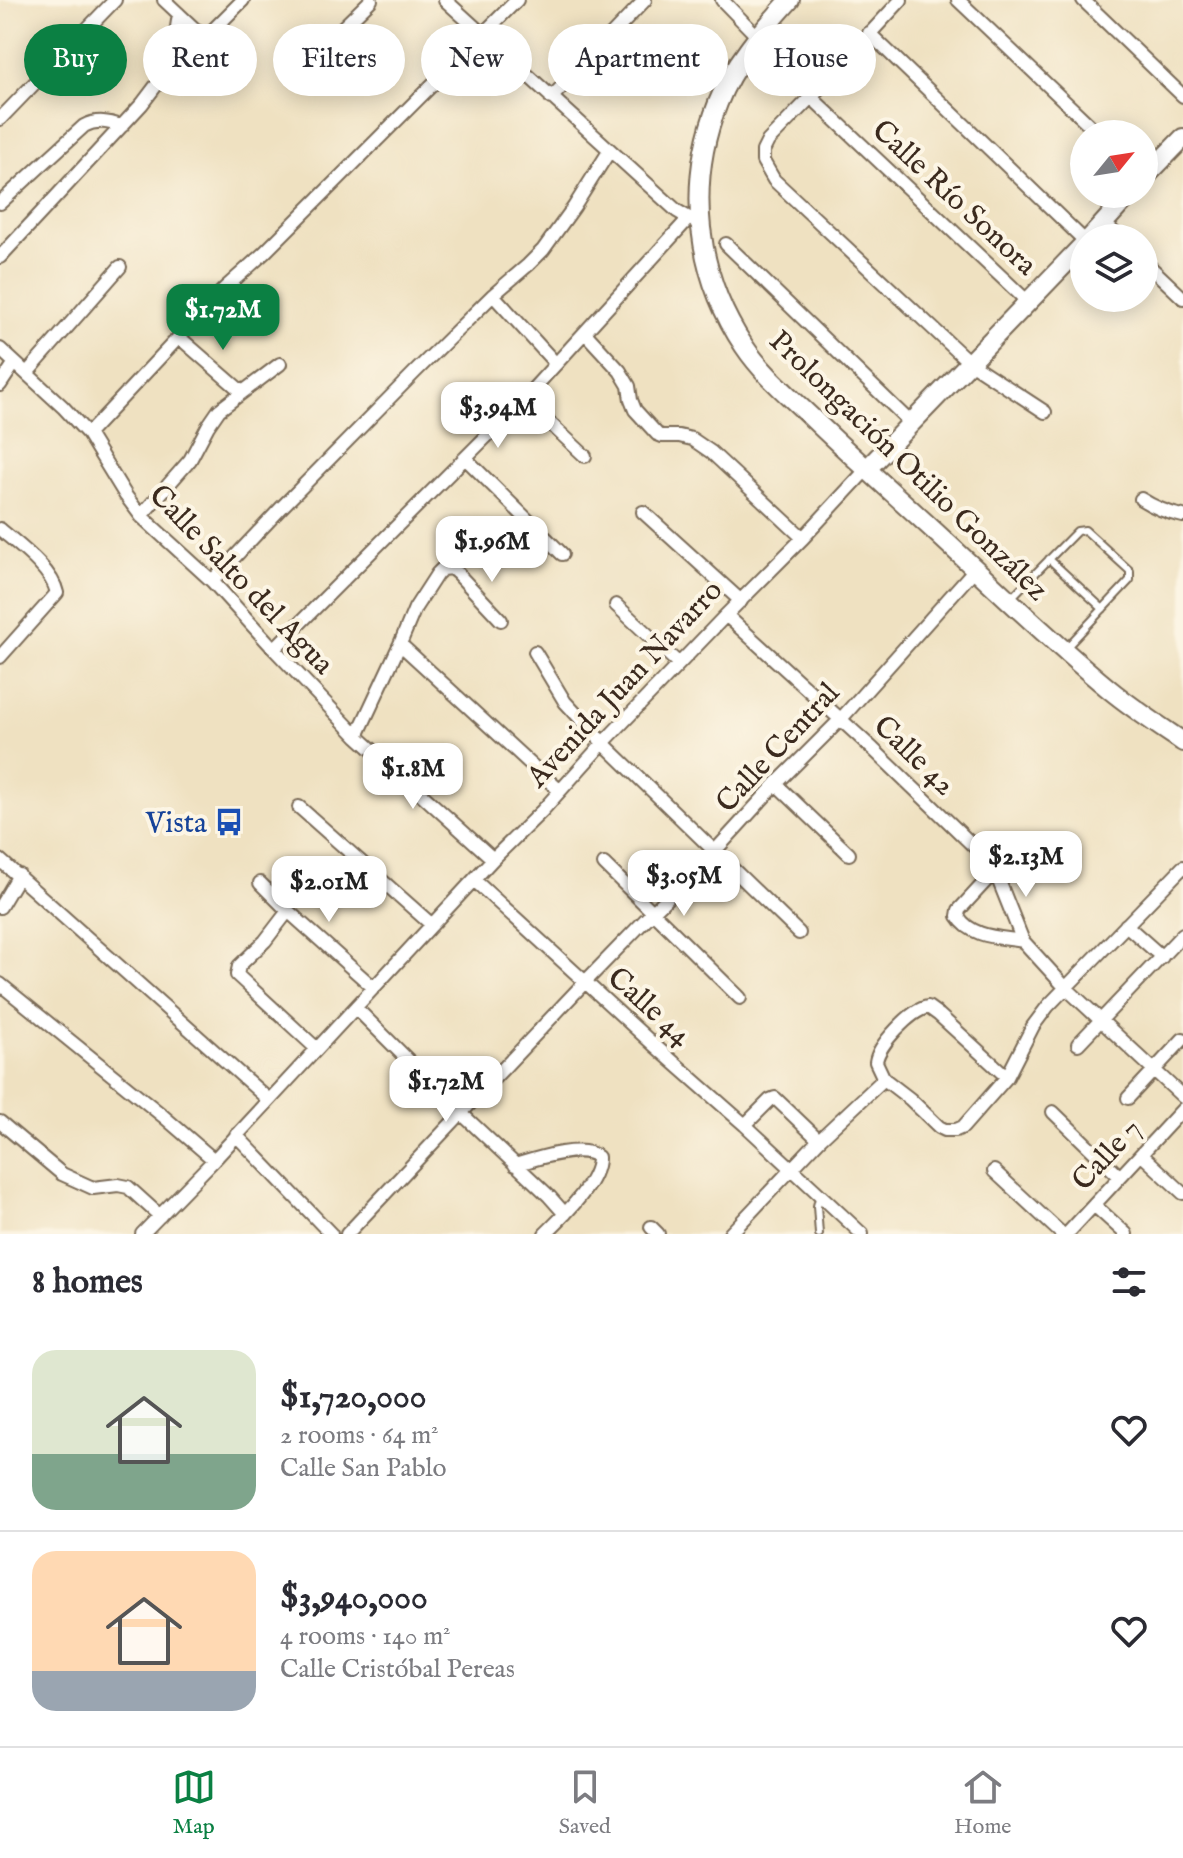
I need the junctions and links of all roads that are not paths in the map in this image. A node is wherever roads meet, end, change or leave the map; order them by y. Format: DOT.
graph roads {
  1 [pos="115,0"];
  2 [pos="164,0"];
  3 [pos="243,0"];
  4 [pos="371,0"];
  5 [pos="445,0"];
  6 [pos="517,0"];
  7 [pos="645,0"];
  8 [pos="722,0"];
  9 [pos="790,0"];
  10 [pos="901,0"];
  11 [pos="958,0"];
  12 [pos="1083,0"];
  13 [pos="179,14"];
  14 [pos="190,24"];
  15 [pos="219,24"];
  16 [pos="346,24"];
  17 [pos="471,24"];
  18 [pos="494,24"];
  19 [pos="745,24"];
  20 [pos="768,24"];
  21 [pos="876,26"];
  22 [pos="876,40"];
  23 [pos="744,58"];
  24 [pos="532,80"];
  25 [pos="421,95"];
  26 [pos="1183,96"];
  27 [pos="811,97"];
  28 [pos="551,98"];
  29 [pos="0,119"];
  30 [pos="1084,120"];
  31 [pos="122,126"];
  32 [pos="1183,138"];
  33 [pos="610,150"];
  34 [pos="1158,163"];
  35 [pos="0,203"];
  36 [pos="1117,208"];
  37 [pos="694,221"];
  38 [pos="1104,223"];
  39 [pos="1070,226"];
  40 [pos="726,244"];
  41 [pos="0,257"];
  42 [pos="1070,258"];
  43 [pos="120,267"];
  44 [pos="1158,274"];
  45 [pos="493,295"];
  46 [pos="1183,298"];
  47 [pos="1028,302"];
  48 [pos="585,333"];
  49 [pos="180,338"];
  50 [pos="0,349"];
  51 [pos="970,363"];
  52 [pos="14,364"];
  53 [pos="280,364"];
  54 [pos="556,364"];
  55 [pos="27,373"];
  56 [pos="0,385"];
  57 [pos="242,392"];
  58 [pos="524,399"];
  59 [pos="1045,412"];
  60 [pos="910,422"];
  61 [pos="88,434"];
  62 [pos="585,456"];
  63 [pos="465,458"];
  64 [pos="866,470"];
  65 [pos="1141,499"];
  66 [pos="643,512"];
  67 [pos="141,516"];
  68 [pos="1183,516"];
  69 [pos="0,529"];
  70 [pos="803,538"];
  71 [pos="562,554"];
  72 [pos="1049,559"];
  73 [pos="976,568"];
  74 [pos="212,581"];
  75 [pos="1010,599"];
  76 [pos="741,601"];
  77 [pos="616,605"];
  78 [pos="1103,609"];
  79 [pos="726,615"];
  80 [pos="501,620"];
  81 [pos="400,644"];
  82 [pos="274,649"];
  83 [pos="1064,650"];
  84 [pos="1,652"];
  85 [pos="535,652"];
  86 [pos="679,664"];
  87 [pos="840,720"];
  88 [pos="357,736"];
  89 [pos="1183,742"];
  90 [pos="603,743"];
  91 [pos="776,784"];
  92 [pos="560,791"];
  93 [pos="299,807"];
  94 [pos="714,852"];
  95 [pos="849,854"];
  96 [pos="493,859"];
  97 [pos="0,860"];
  98 [pos="604,864"];
  99 [pos="1183,867"];
  100 [pos="995,871"];
  101 [pos="19,875"];
  102 [pos="474,880"];
  103 [pos="260,883"];
  104 [pos="0,907"];
  105 [pos="288,911"];
  106 [pos="653,912"];
  107 [pos="432,925"];
  108 [pos="1126,925"];
  109 [pos="799,933"];
  110 [pos="1183,934"];
  111 [pos="1023,941"];
  112 [pos="1162,957"];
  113 [pos="585,982"];
  114 [pos="0,984"];
  115 [pos="1065,987"];
  116 [pos="374,988"];
  117 [pos="740,998"];
  118 [pos="356,1008"];
  119 [pos="1101,1020"];
  120 [pos="1183,1039"];
  121 [pos="1078,1044"];
  122 [pos="317,1049"];
  123 [pos="1153,1070"];
  124 [pos="1007,1077"];
  125 [pos="884,1079"];
  126 [pos="1183,1097"];
  127 [pos="1128,1098"];
  128 [pos="269,1100"];
  129 [pos="1183,1109"];
  130 [pos="1053,1112"];
  131 [pos="462,1114"];
  132 [pos="0,1122"];
  133 [pos="745,1125"];
  134 [pos="236,1135"];
  135 [pos="819,1140"];
  136 [pos="1142,1155"];
  137 [pos="214,1160"];
  138 [pos="515,1165"];
  139 [pos="792,1169"];
  140 [pos="994,1171"];
  141 [pos="1119,1176"];
  142 [pos="1183,1193"];
  143 [pos="820,1194"];
  144 [pos="1094,1205"];
  145 [pos="565,1214"];
  146 [pos="160,1216"];
  147 [pos="142,1234"];
  148 [pos="331,1234"];
  149 [pos="347,1234"];
  150 [pos="545,1234"];
  151 [pos="730,1234"];
  152 [pos="819,1234"];
  153 [pos="862,1234"];
  154 [pos="1064,1234"];
  155 [pos="1126,1234"];
  1 -- 29 [label="street"];
  2 -- 13 [label="street"];
  3 -- 15 [label="street"];
  4 -- 16 [label="street"];
  5 -- 17 [label="street"];
  6 -- 18 [label="street"];
  7 -- 28 [label="street"];
  8 -- 19 [label="street"];
  9 -- 20 [label="main road, Prolongación Otilio González"];
  10 -- 21 [label="street"];
  11 -- 30 [label="street"];
  12 -- 26 [label="street"];
  13 -- 14 [label="street"];
  13 -- 31 [label="street"];
  22 -- 39 [label="street"];
  23 -- 37 [label="main road, Prolongación Otilio González"];
  24 -- 28 [label="street"];
  25 -- 49 [label="street"];
  27 -- 47 [label="street, Calle Río Sonora"];
  27 -- 51 [label="street"];
  28 -- 33 [label="street"];
  31 -- 35 [label="street"];
  31 -- 41 [label="street"];
  32 -- 34 [label="main road"];
  33 -- 37 [label="street"];
  33 -- 45 [label="street"];
  36 -- 38 [label="main road, Avenida Juan Navarro"];
  37 -- 48 [label="street"];
  37 -- 64 [label="main road, Prolongación Otilio González"];
  40 -- 60 [label="street"];
  42 -- 47 [label="main road, Avenida Juan Navarro"];
  43 -- 55 [label="street"];
  44 -- 46 [label="street"];
  45 -- 54 [label="street"];
  45 -- 74 [label="street"];
  47 -- 51 [label="main road, Avenida Juan Navarro"];
  48 -- 54 [label="street"];
  48 -- 70 [label="street"];
  49 -- 57 [label="street"];
  49 -- 61 [label="street"];
  50 -- 52 [label="street, Calle Salto del Agua"];
  51 -- 59 [label="street"];
  51 -- 60 [label="main road, Avenida Juan Navarro"];
  52 -- 55 [label="street, Calle Salto del Agua"];
  52 -- 56 [label="street"];
  53 -- 57 [label="street"];
  54 -- 58 [label="street"];
  55 -- 61 [label="street, Calle Salto del Agua"];
  57 -- 67 [label="street"];
  58 -- 62 [label="street"];
  58 -- 63 [label="street"];
  60 -- 64 [label="main road, Avenida Juan Navarro"];
  61 -- 67 [label="street, Calle Salto del Agua"];
  63 -- 71 [label="street"];
  63 -- 82 [label="street"];
  64 -- 70 [label="street, Avenida Juan Navarro"];
  64 -- 73 [label="main road, Prolongación Otilio González"];
  65 -- 68 [label="street"];
  66 -- 76 [label="street"];
  67 -- 74 [label="street, Calle Salto del Agua"];
  69 -- 84 [label="street"];
  70 -- 76 [label="street, Avenida Juan Navarro"];
  72 -- 75 [label="lane"];
  72 -- 78 [label="lane"];
  72 -- 78 [label="lane"];
  73 -- 75 [label="main road, Prolongación Otilio González"];
  73 -- 87 [label="street, Calle Central"];
  74 -- 82 [label="street, Calle Salto del Agua"];
  75 -- 83 [label="main road, Prolongación Otilio González"];
  76 -- 79 [label="street, Avenida Juan Navarro"];
  77 -- 86 [label="street"];
  78 -- 83 [label="lane"];
  79 -- 86 [label="street, Avenida Juan Navarro"];
  79 -- 87 [label="street, Calle 42"];
  80 -- 81 [label="street"];
  81 -- 88 [label="street"];
  81 -- 92 [label="street"];
  82 -- 88 [label="street, Calle Salto del Agua"];
  83 -- 89 [label="main road, Prolongación Otilio González"];
  85 -- 90 [label="street"];
  86 -- 90 [label="street, Avenida Juan Navarro"];
  87 -- 91 [label="street, Calle Central"];
  87 -- 100 [label="street, Calle 42"];
  88 -- 96 [label="street, Calle Salto del Agua"];
  90 -- 92 [label="street, Avenida Juan Navarro"];
  90 -- 94 [label="street"];
  91 -- 94 [label="street, Calle Central"];
  91 -- 95 [label="street"];
  92 -- 96 [label="street, Avenida Juan Navarro"];
  93 -- 107 [label="street"];
  94 -- 106 [label="street, Calle Central"];
  94 -- 109 [label="street"];
  96 -- 102 [label="street, Avenida Juan Navarro"];
  97 -- 101 [label="street"];
  98 -- 106 [label="street"];
  99 -- 108 [label="street"];
  100 -- 111 [label="street"];
  100 -- 111 [label="street"];
  101 -- 104 [label="street"];
  101 -- 128 [label="street"];
  102 -- 107 [label="street, Avenida Juan Navarro"];
  102 -- 113 [label="street, Calle 44"];
  103 -- 105 [label="street"];
  105 -- 116 [label="street"];
  105 -- 122 [label="street"];
  106 -- 113 [label="street, Calle Central"];
  106 -- 117 [label="street"];
  107 -- 116 [label="street, Avenida Juan Navarro"];
  108 -- 112 [label="street"];
  108 -- 115 [label="street"];
  110 -- 112 [label="street"];
  111 -- 115 [label="street"];
  112 -- 119 [label="street"];
  113 -- 131 [label="street, Calle Central"];
  113 -- 133 [label="street, Calle 44"];
  114 -- 137 [label="street"];
  115 -- 119 [label="street"];
  115 -- 124 [label="street"];
  116 -- 118 [label="street, Avenida Juan Navarro"];
  118 -- 122 [label="street, Avenida Juan Navarro"];
  118 -- 131 [label="street"];
  119 -- 121 [label="street"];
  119 -- 123 [label="street"];
  120 -- 123 [label="street"];
  122 -- 128 [label="street, Avenida Juan Navarro"];
  123 -- 126 [label="street"];
  123 -- 127 [label="street"];
  124 -- 125 [label="street"];
  124 -- 125 [label="street"];
  125 -- 135 [label="street"];
  128 -- 134 [label="street, Avenida Juan Navarro"];
  129 -- 136 [label="street, Calle 7"];
  130 -- 141 [label="street"];
  131 -- 138 [label="street"];
  131 -- 149 [label="street, Calle Central"];
  132 -- 146 [label="street"];
  133 -- 135 [label="street"];
  133 -- 139 [label="street, Calle 44"];
  134 -- 137 [label="street, Avenida Juan Navarro"];
  134 -- 148 [label="street"];
  135 -- 139 [label="street"];
  136 -- 141 [label="street, Calle 7"];
  136 -- 142 [label="street"];
  137 -- 146 [label="street, Avenida Juan Navarro"];
  138 -- 145 [label="street"];
  138 -- 145 [label="street"];
  139 -- 143 [label="street, Calle 44"];
  139 -- 151 [label="street"];
  140 -- 154 [label="street"];
  141 -- 144 [label="street, Calle 7"];
  143 -- 152 [label="lane"];
  143 -- 153 [label="street, Calle 44"];
  144 -- 154 [label="street, Calle 7"];
  144 -- 155 [label="street"];
  145 -- 150 [label="street"];
  146 -- 147 [label="street, Avenida Juan Navarro"];
}
